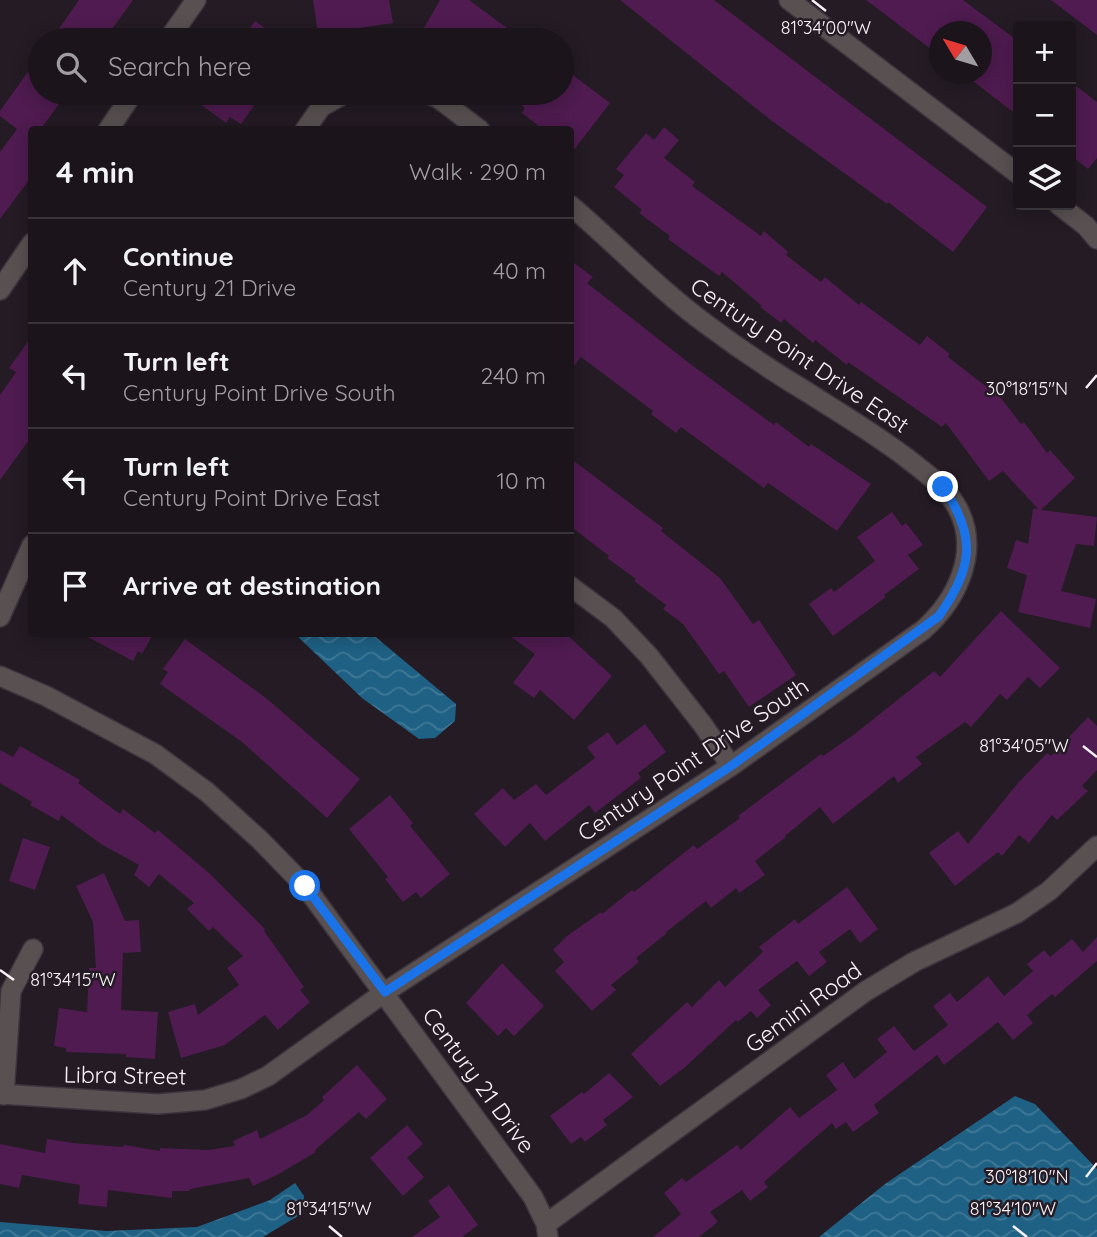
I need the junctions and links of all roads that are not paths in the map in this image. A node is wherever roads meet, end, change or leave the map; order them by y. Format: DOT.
graph roads {
  1 [pos="196,0"];
  2 [pos="789,0"];
  3 [pos="177,28"];
  4 [pos="125,105"];
  5 [pos="325,105"];
  6 [pos="447,105"];
  7 [pos="111,126"];
  8 [pos="308,126"];
  9 [pos="475,126"];
  10 [pos="1013,170"];
  11 [pos="574,209"];
  12 [pos="1065,210"];
  13 [pos="1097,239"];
  14 [pos="28,249"];
  15 [pos="0,290"];
  16 [pos="963,522"];
  17 [pos="28,554"];
  18 [pos="574,589"];
  19 [pos="0,617"];
  20 [pos="0,676"];
  21 [pos="731,766"];
  22 [pos="1097,846"];
  23 [pos="33,949"];
  24 [pos="385,992"];
  25 [pos="2,1095"];
  26 [pos="547,1231"];
  1 -- 3 [label="street"];
  2 -- 10 [label="street"];
  4 -- 7 [label="street"];
  5 -- 8 [label="street"];
  6 -- 9 [label="street"];
  11 -- 16 [label="street, Century Point Drive East"];
  12 -- 13 [label="street"];
  14 -- 15 [label="street"];
  16 -- 21 [label="street, Century Point Drive South"];
  17 -- 19 [label="street"];
  18 -- 21 [label="street"];
  20 -- 24 [label="street, Century 21 Drive"];
  21 -- 24 [label="street, Century Point Drive South"];
  22 -- 26 [label="street, Gemini Road"];
  23 -- 25 [label="street"];
  24 -- 25 [label="street, Libra Street"];
  24 -- 26 [label="street, Century 21 Drive"];
}
